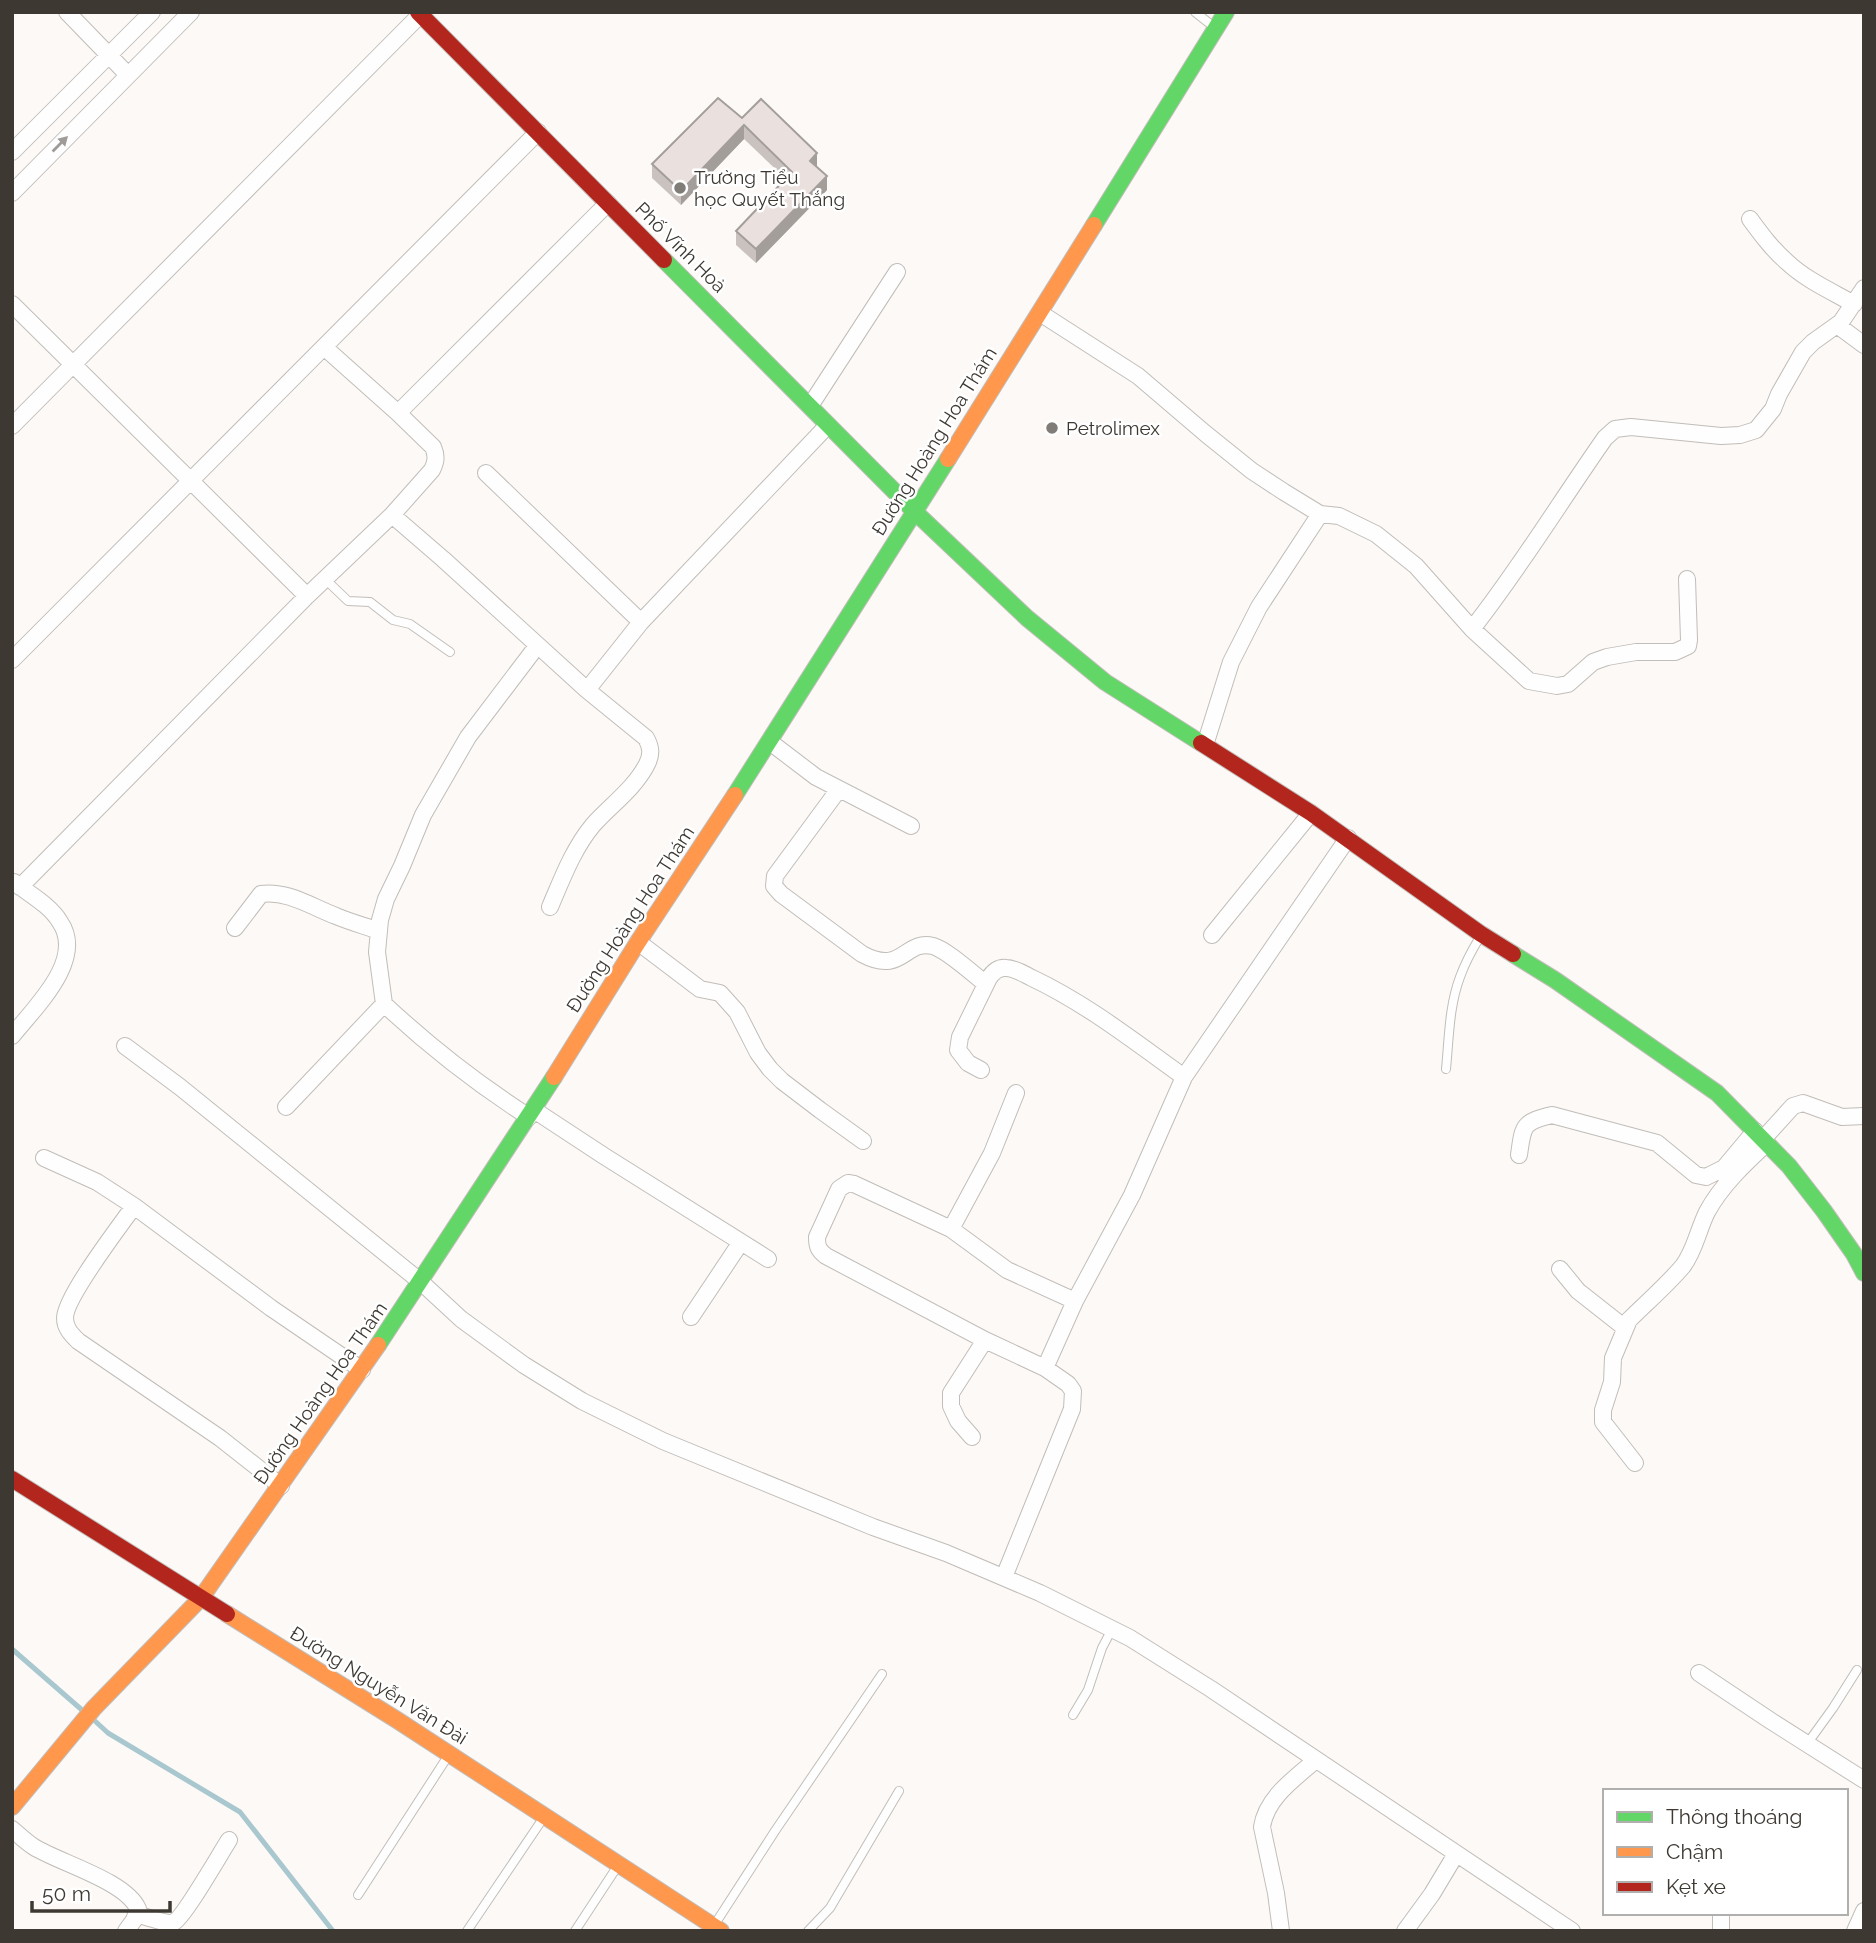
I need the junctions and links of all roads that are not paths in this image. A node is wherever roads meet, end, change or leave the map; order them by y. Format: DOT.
graph roads {
  1 [pos="67,12"];
  2 [pos="152,12"];
  3 [pos="191,12"];
  4 [pos="1195,12"];
  5 [pos="1226,12"];
  6 [pos="419,13"];
  7 [pos="1216,29"];
  8 [pos="108,55"];
  9 [pos="128,75"];
  10 [pos="538,132"];
  11 [pos="12,152"];
  12 [pos="12,192"];
  13 [pos="608,203"];
  14 [pos="1750,219"];
  15 [pos="897,272"];
  16 [pos="1864,288"];
  17 [pos="12,304"];
  18 [pos="1854,304"];
  19 [pos="1040,313"];
  20 [pos="1837,325"];
  21 [pos="1864,345"];
  22 [pos="324,347"];
  23 [pos="73,365"];
  24 [pos="810,406"];
  25 [pos="398,413"];
  26 [pos="828,425"];
  27 [pos="12,426"];
  28 [pos="486,473"];
  29 [pos="190,481"];
  30 [pos="915,511"];
  31 [pos="1320,514"];
  32 [pos="392,515"];
  33 [pos="325,579"];
  34 [pos="1687,579"];
  35 [pos="307,596"];
  36 [pos="641,622"];
  37 [pos="1472,629"];
  38 [pos="537,646"];
  39 [pos="450,652"];
  40 [pos="12,660"];
  41 [pos="587,690"];
  42 [pos="770,742"];
  43 [pos="1205,745"];
  44 [pos="839,789"];
  45 [pos="1311,814"];
  46 [pos="911,826"];
  47 [pos="1348,838"];
  48 [pos="16,884"];
  49 [pos="550,907"];
  50 [pos="234,928"];
  51 [pos="379,931"];
  52 [pos="1481,934"];
  53 [pos="1212,935"];
  54 [pos="638,942"];
  55 [pos="986,984"];
  56 [pos="384,1004"];
  57 [pos="12,1036"];
  58 [pos="125,1046"];
  59 [pos="1446,1069"];
  60 [pos="981,1070"];
  61 [pos="1184,1077"];
  62 [pos="1016,1093"];
  63 [pos="286,1107"];
  64 [pos="532,1113"];
  65 [pos="1864,1116"];
  66 [pos="1762,1138"];
  67 [pos="863,1140"];
  68 [pos="1519,1156"];
  69 [pos="44,1158"];
  70 [pos="134,1206"];
  71 [pos="951,1229"];
  72 [pos="741,1242"];
  73 [pos="768,1259"];
  74 [pos="1560,1269"];
  75 [pos="1864,1273"];
  76 [pos="421,1282"];
  77 [pos="1075,1301"];
  78 [pos="691,1317"];
  79 [pos="1625,1328"];
  80 [pos="985,1340"];
  81 [pos="1045,1368"];
  82 [pos="362,1370"];
  83 [pos="972,1437"];
  84 [pos="1635,1463"];
  85 [pos="12,1479"];
  86 [pos="281,1486"];
  87 [pos="1004,1577"];
  88 [pos="201,1598"];
  89 [pos="1112,1629"];
  90 [pos="1857,1670"];
  91 [pos="1699,1673"];
  92 [pos="882,1674"];
  93 [pos="1073,1715"];
  94 [pos="1807,1744"];
  95 [pos="450,1754"];
  96 [pos="1317,1760"];
  97 [pos="1864,1780"];
  98 [pos="899,1791"];
  99 [pos="12,1807"];
  100 [pos="545,1816"];
  101 [pos="12,1829"];
  102 [pos="229,1840"];
  103 [pos="1456,1854"];
  104 [pos="618,1864"];
  105 [pos="358,1895"];
  106 [pos="1864,1911"];
  107 [pos="136,1914"];
  108 [pos="717,1928"];
  109 [pos="126,1931"];
  110 [pos="467,1931"];
  111 [pos="575,1931"];
  112 [pos="808,1931"];
  113 [pos="1281,1931"];
  114 [pos="1405,1931"];
  115 [pos="1572,1931"];
  116 [pos="1855,1931"];
  1 -- 8 [label="street"];
  2 -- 8 [label="street"];
  3 -- 9 [label="street"];
  4 -- 7 [label="lane"];
  5 -- 7 [label="street, Đường Hoàng Hoa Thám"];
  6 -- 10 [label="street, Phố Vĩnh Hoà"];
  6 -- 23 [label="street"];
  7 -- 19 [label="street, Đường Hoàng Hoa Thám"];
  8 -- 9 [label="street"];
  8 -- 11 [label="street"];
  12 -- 9 [label="street, one-way"];
  10 -- 13 [label="street, Phố Vĩnh Hoà"];
  10 -- 22 [label="street"];
  13 -- 24 [label="street, Phố Vĩnh Hoà"];
  13 -- 25 [label="street"];
  14 -- 18 [label="street"];
  15 -- 24 [label="street"];
  16 -- 18 [label="street"];
  17 -- 23 [label="street"];
  18 -- 20 [label="street"];
  19 -- 30 [label="street, Đường Hoàng Hoa Thám"];
  19 -- 31 [label="street"];
  20 -- 21 [label="street"];
  20 -- 37 [label="street"];
  22 -- 25 [label="street"];
  22 -- 29 [label="street"];
  23 -- 27 [label="street"];
  23 -- 29 [label="street"];
  24 -- 26 [label="street, Phố Vĩnh Hoà"];
  25 -- 32 [label="street"];
  26 -- 30 [label="street, Phố Vĩnh Hoà"];
  26 -- 36 [label="street"];
  28 -- 36 [label="street"];
  29 -- 35 [label="street"];
  29 -- 40 [label="street"];
  30 -- 42 [label="street, Đường Hoàng Hoa Thám"];
  30 -- 43 [label="street, Phố Vĩnh Hoà"];
  31 -- 37 [label="street"];
  31 -- 43 [label="street"];
  32 -- 33 [label="street"];
  32 -- 38 [label="street"];
  33 -- 35 [label="street"];
  33 -- 39 [label="lane"];
  34 -- 37 [label="street"];
  35 -- 48 [label="street"];
  36 -- 41 [label="street"];
  38 -- 41 [label="street"];
  38 -- 51 [label="street"];
  41 -- 49 [label="street"];
  42 -- 44 [label="street"];
  42 -- 54 [label="street, Đường Hoàng Hoa Thám"];
  43 -- 45 [label="street, Phố Vĩnh Hoà"];
  44 -- 46 [label="street"];
  44 -- 55 [label="street"];
  45 -- 47 [label="street, Phố Vĩnh Hoà"];
  45 -- 53 [label="street"];
  47 -- 52 [label="street, Phố Vĩnh Hoà"];
  47 -- 61 [label="street"];
  48 -- 57 [label="street"];
  50 -- 51 [label="street"];
  51 -- 56 [label="street"];
  52 -- 59 [label="lane"];
  52 -- 66 [label="street, Phố Vĩnh Hoà"];
  54 -- 64 [label="street, Đường Hoàng Hoa Thám"];
  54 -- 67 [label="street"];
  55 -- 60 [label="street"];
  55 -- 61 [label="street"];
  56 -- 63 [label="street"];
  56 -- 64 [label="street"];
  58 -- 76 [label="street"];
  61 -- 77 [label="street"];
  62 -- 71 [label="street"];
  64 -- 72 [label="street"];
  64 -- 76 [label="street, Đường Hoàng Hoa Thám"];
  65 -- 66 [label="street"];
  66 -- 68 [label="street"];
  66 -- 75 [label="street, Phố Vĩnh Hoà"];
  66 -- 79 [label="street"];
  69 -- 70 [label="street"];
  70 -- 82 [label="street"];
  70 -- 86 [label="street"];
  71 -- 77 [label="street"];
  71 -- 80 [label="street"];
  72 -- 73 [label="street"];
  72 -- 78 [label="street"];
  74 -- 79 [label="street"];
  76 -- 82 [label="street, Đường Hoàng Hoa Thám"];
  76 -- 87 [label="street"];
  77 -- 81 [label="street"];
  79 -- 84 [label="street"];
  80 -- 81 [label="street"];
  80 -- 83 [label="street"];
  81 -- 87 [label="street"];
  82 -- 86 [label="street, Đường Hoàng Hoa Thám"];
  85 -- 88 [label="street, Đường Nguyễn Văn Đài"];
  86 -- 88 [label="street, Đường Hoàng Hoa Thám"];
  87 -- 89 [label="street"];
  88 -- 95 [label="street, Đường Nguyễn Văn Đài"];
  88 -- 99 [label="street, Đường Hoàng Hoa Thám"];
  89 -- 93 [label="lane"];
  89 -- 96 [label="street"];
  90 -- 94 [label="lane"];
  91 -- 94 [label="street"];
  92 -- 108 [label="lane"];
  94 -- 97 [label="street"];
  95 -- 100 [label="street, Đường Nguyễn Văn Đài"];
  95 -- 105 [label="lane"];
  96 -- 103 [label="street"];
  96 -- 113 [label="street"];
  98 -- 112 [label="lane"];
  100 -- 104 [label="street, Đường Nguyễn Văn Đài"];
  100 -- 110 [label="lane"];
  101 -- 107 [label="street"];
  102 -- 107 [label="street"];
  103 -- 114 [label="street"];
  103 -- 115 [label="street"];
  104 -- 108 [label="street, Đường Nguyễn Văn Đài"];
  104 -- 111 [label="lane"];
  106 -- 116 [label="street"];
  107 -- 109 [label="street"];
}
